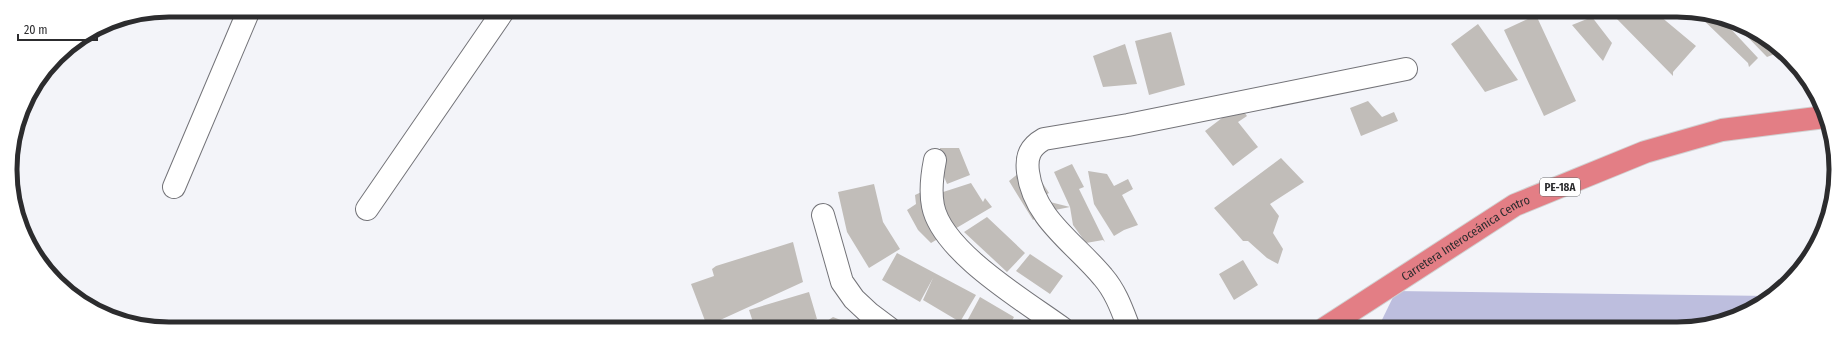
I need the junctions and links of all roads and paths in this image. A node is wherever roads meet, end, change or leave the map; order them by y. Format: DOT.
graph roads {
  1 [pos="246,17"];
  2 [pos="499,17"];
  3 [pos="1406,69"];
  4 [pos="1820,118"];
  5 [pos="935,160"];
  6 [pos="174,186"];
  7 [pos="367,210"];
  8 [pos="823,215"];
  9 [pos="882,322"];
  10 [pos="1054,322"];
  11 [pos="1126,322"];
  12 [pos="1334,322"];
  1 -- 6 [label="street"];
  2 -- 7 [label="street"];
  3 -- 11 [label="street"];
  4 -- 12 [label="highway, Carretera Interoceánica Centro / PE-18A"];
  5 -- 10 [label="street"];
  8 -- 9 [label="street"];
}
